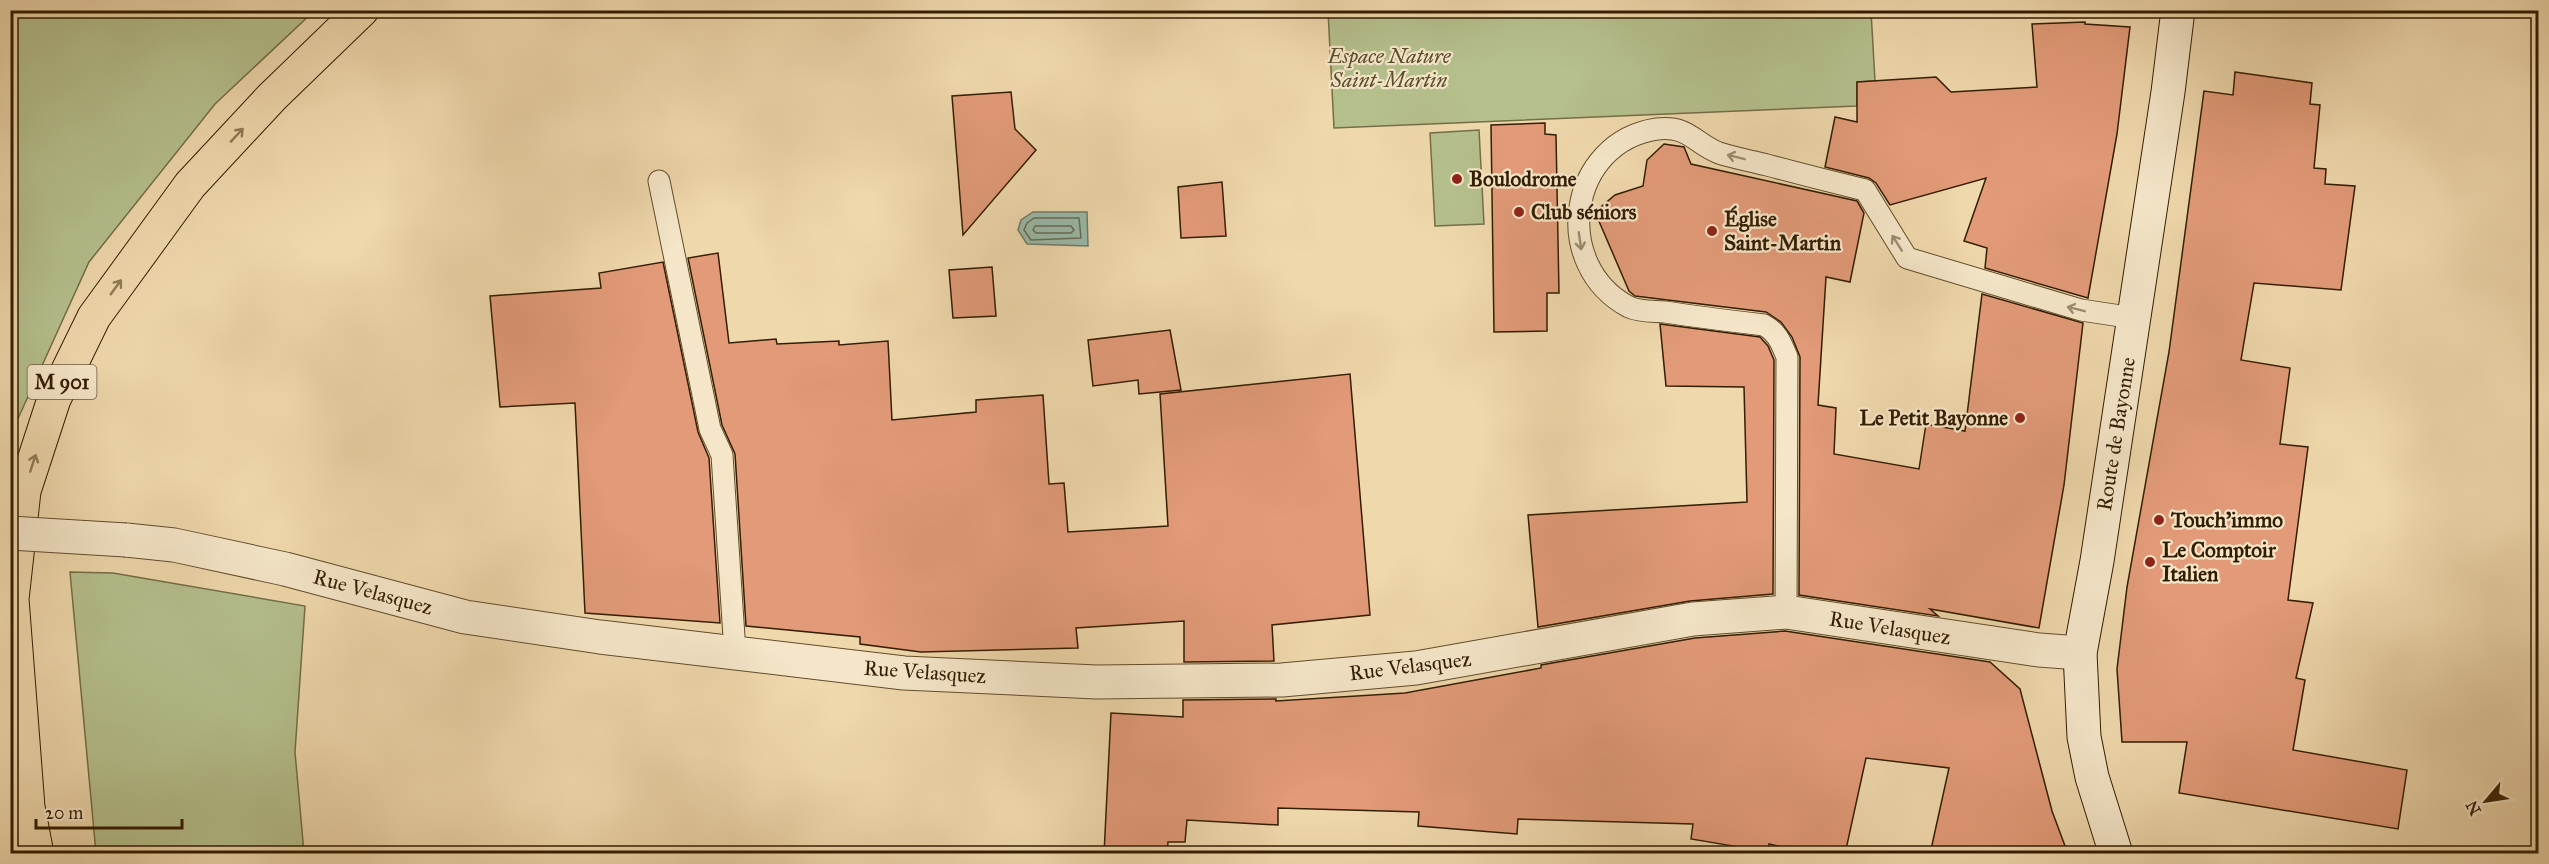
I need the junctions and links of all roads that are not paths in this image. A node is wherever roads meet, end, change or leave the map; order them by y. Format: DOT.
graph roads {
  1 [pos="362,10"];
  2 [pos="2178,10"];
  3 [pos="659,182"];
  4 [pos="2134,318"];
  5 [pos="10,533"];
  6 [pos="1786,612"];
  7 [pos="735,652"];
  8 [pos="2080,653"];
  9 [pos="37,854"];
  10 [pos="2116,854"];
  9 -- 1 [label="highway, M 901, one-way"];
  2 -- 4 [label="street, Route de Bayonne"];
  3 -- 7 [label="lane"];
  4 -- 6 [label="lane, one-way"];
  4 -- 8 [label="street, Route de Bayonne"];
  5 -- 7 [label="street, Rue Velasquez, bridge"];
  6 -- 7 [label="street, Rue Velasquez"];
  6 -- 8 [label="street, Rue Velasquez"];
  8 -- 10 [label="street, Route de Bayonne"];
}
